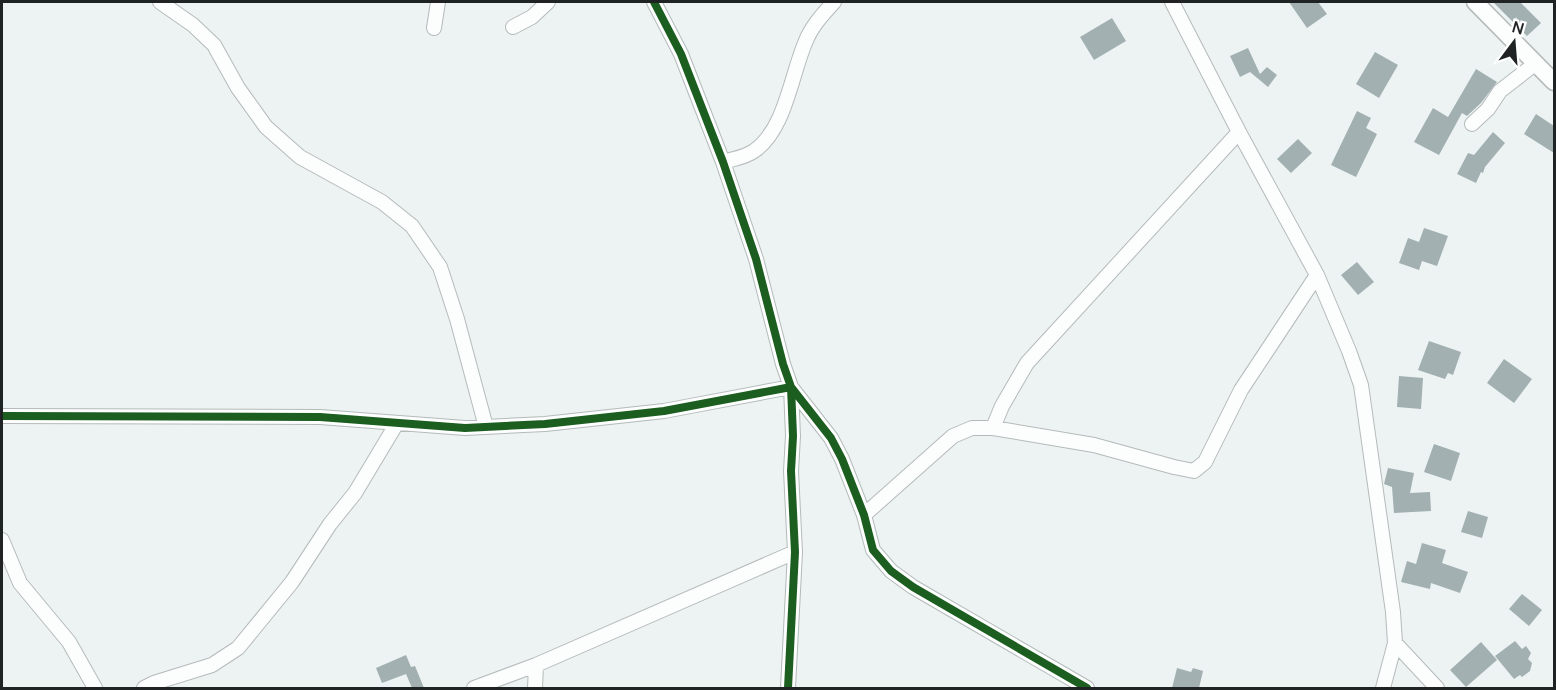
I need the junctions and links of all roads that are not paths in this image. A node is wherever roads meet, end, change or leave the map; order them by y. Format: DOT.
graph roads {
  1 [pos="160,2"];
  2 [pos="438,2"];
  3 [pos="548,2"];
  4 [pos="654,2"];
  5 [pos="834,2"];
  6 [pos="1172,2"];
  7 [pos="1475,2"];
  8 [pos="513,27"];
  9 [pos="434,28"];
  10 [pos="1536,63"];
  11 [pos="1554,82"];
  12 [pos="1472,124"];
  13 [pos="1239,132"];
  14 [pos="723,162"];
  15 [pos="1317,275"];
  16 [pos="791,387"];
  17 [pos="2,416"];
  18 [pos="397,423"];
  19 [pos="486,427"];
  20 [pos="993,428"];
  21 [pos="864,515"];
  22 [pos="2,540"];
  23 [pos="795,552"];
  24 [pos="1395,643"];
  25 [pos="536,665"];
  26 [pos="95,688"];
  27 [pos="144,688"];
  28 [pos="474,688"];
  29 [pos="535,688"];
  30 [pos="788,688"];
  31 [pos="1087,688"];
  32 [pos="1383,688"];
  33 [pos="1437,688"];
  1 -- 19 [label="street"];
  2 -- 9 [label="street"];
  3 -- 8 [label="street"];
  4 -- 14 [label="street"];
  5 -- 14 [label="street"];
  6 -- 13 [label="street"];
  7 -- 10 [label="main road"];
  10 -- 11 [label="main road"];
  10 -- 12 [label="street"];
  13 -- 15 [label="street"];
  13 -- 20 [label="street"];
  14 -- 16 [label="street"];
  15 -- 20 [label="street"];
  15 -- 24 [label="street"];
  16 -- 19 [label="street"];
  16 -- 21 [label="street"];
  16 -- 23 [label="street"];
  17 -- 18 [label="street"];
  18 -- 19 [label="street"];
  18 -- 27 [label="street"];
  20 -- 21 [label="street"];
  21 -- 31 [label="street"];
  22 -- 26 [label="street"];
  23 -- 25 [label="street"];
  23 -- 30 [label="street"];
  24 -- 32 [label="street"];
  24 -- 33 [label="street"];
  25 -- 28 [label="street"];
  25 -- 29 [label="street"];
}
